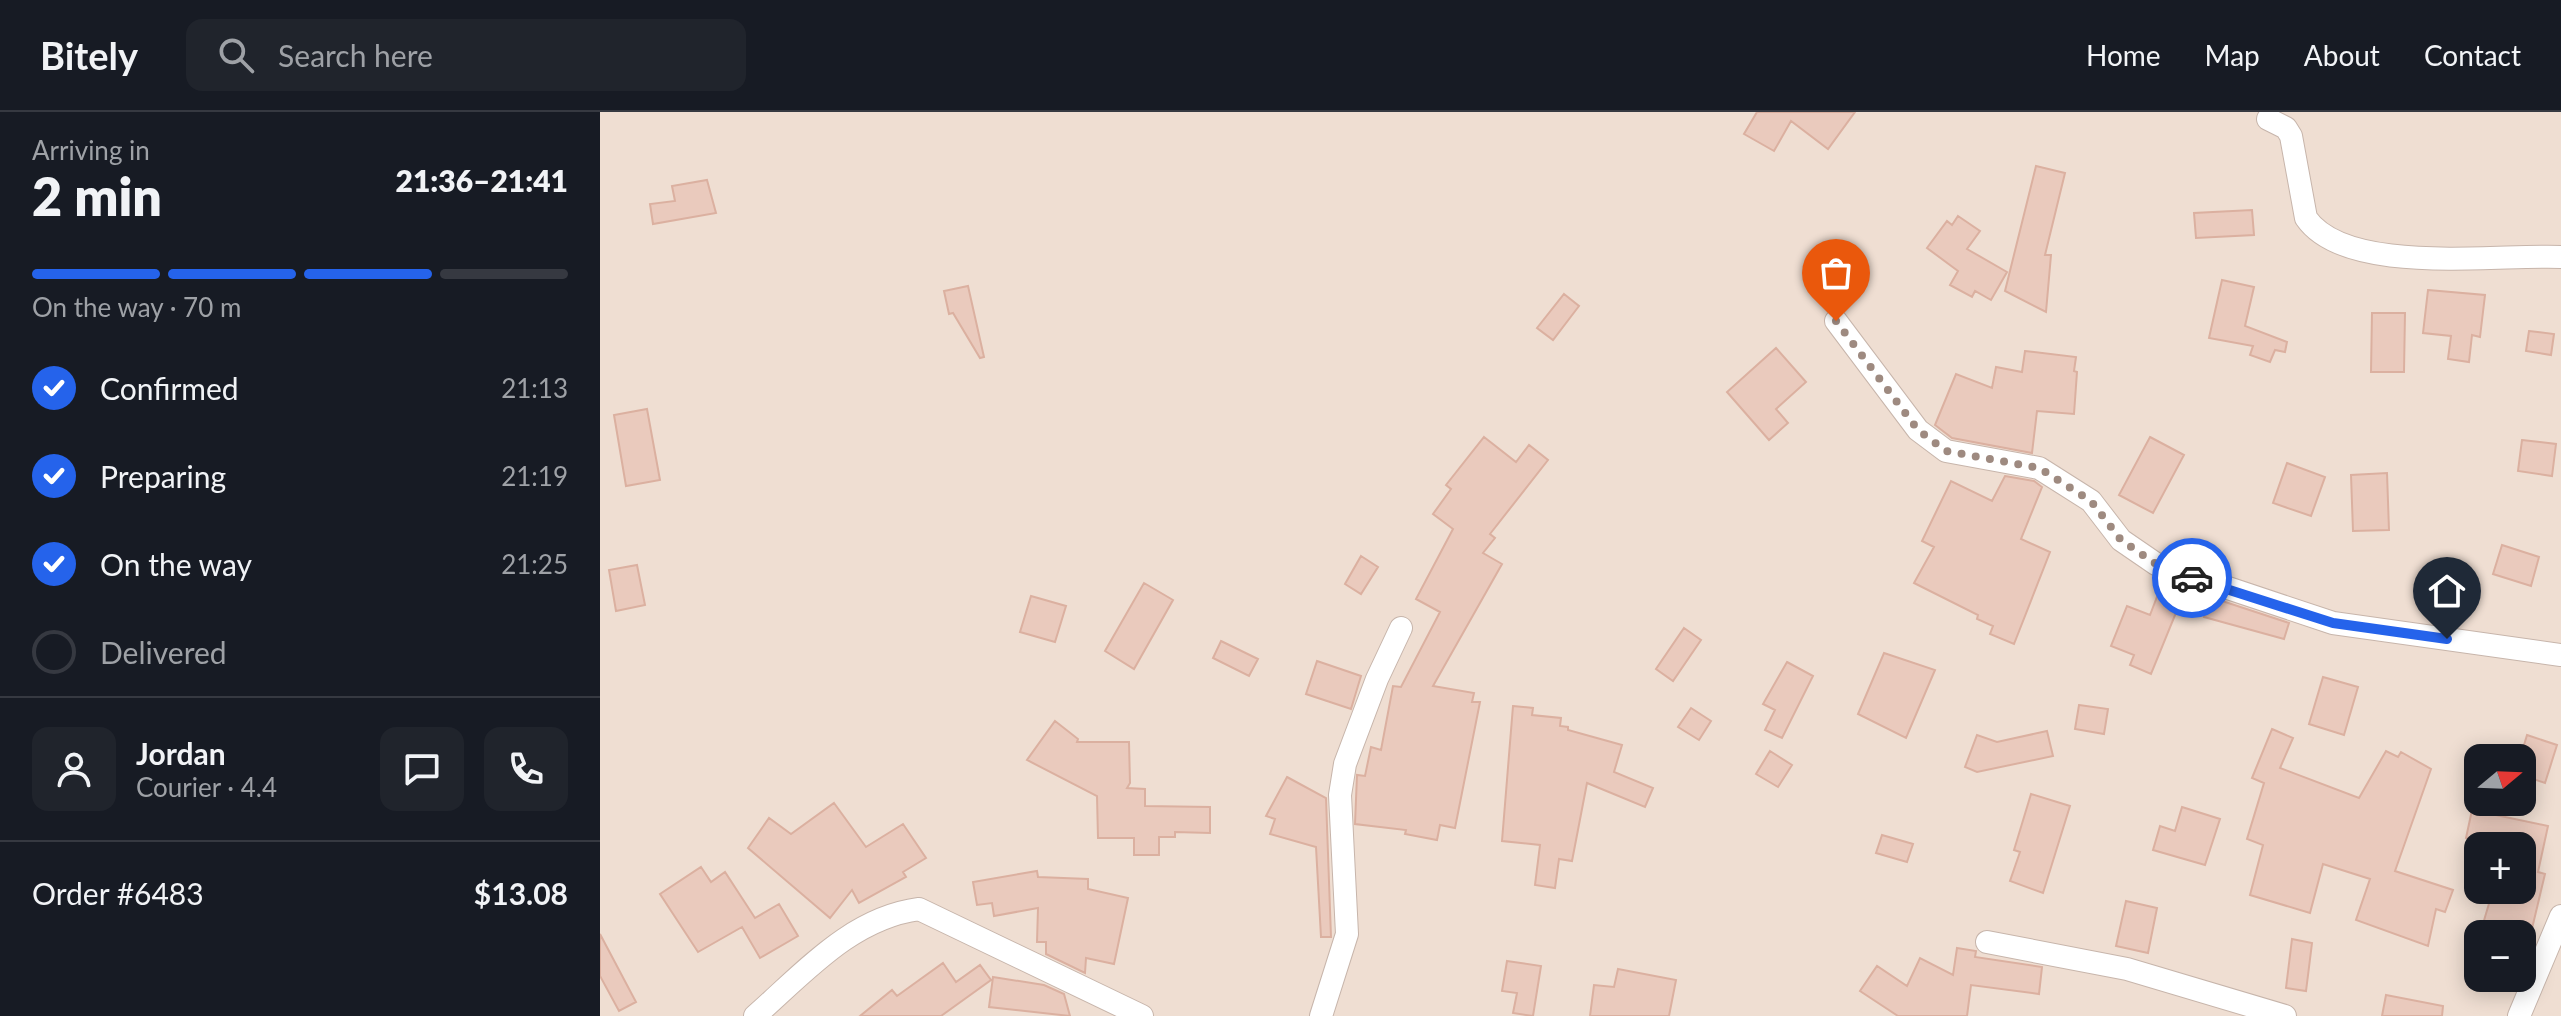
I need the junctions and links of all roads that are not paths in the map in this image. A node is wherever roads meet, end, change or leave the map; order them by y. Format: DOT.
graph roads {
  1 [pos="2268,119"];
  2 [pos="2561,257"];
  3 [pos="1836,321"];
  4 [pos="1401,628"];
  5 [pos="2561,655"];
  6 [pos="2561,916"];
  7 [pos="1987,942"];
  8 [pos="755,1016"];
  9 [pos="1142,1016"];
  10 [pos="1321,1016"];
  11 [pos="2285,1016"];
  12 [pos="2519,1016"];
  1 -- 2 [label="street"];
  3 -- 5 [label="street"];
  4 -- 10 [label="street"];
  6 -- 12 [label="street"];
  7 -- 11 [label="street"];
  8 -- 9 [label="street"];
}
